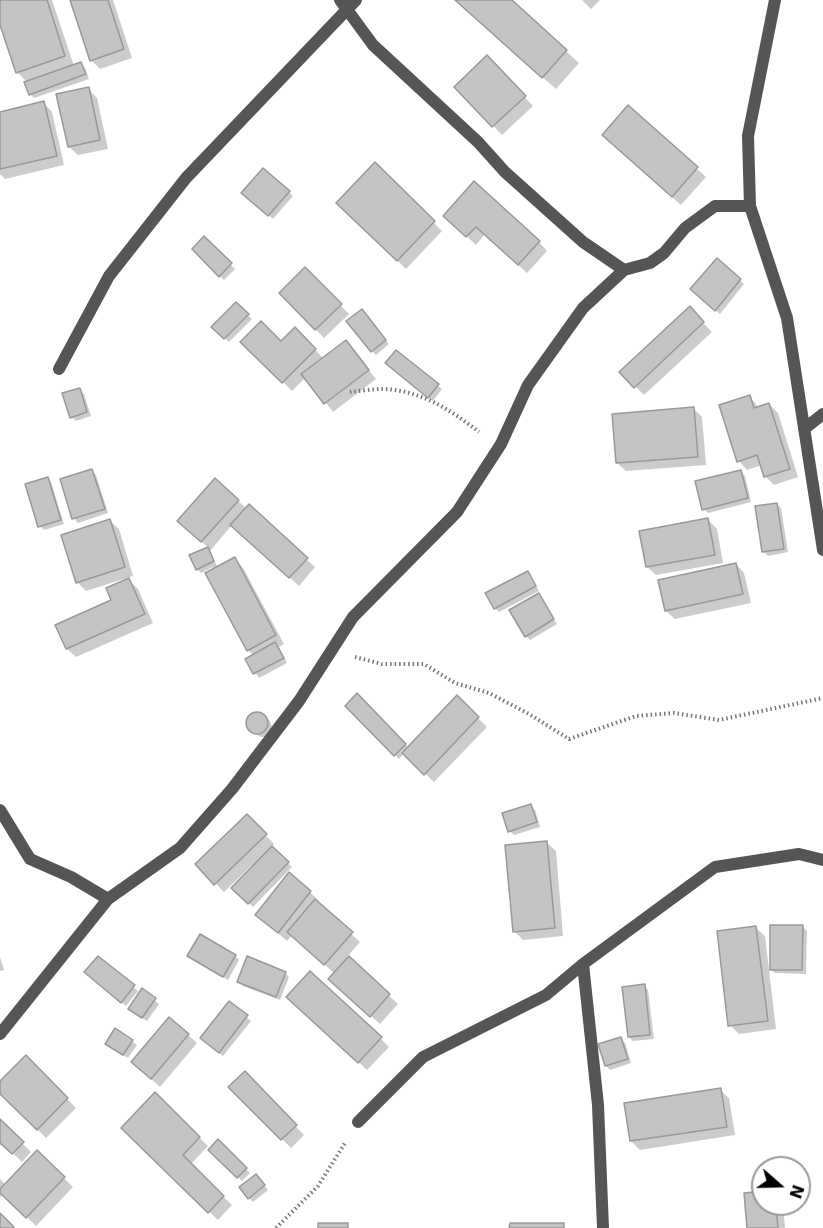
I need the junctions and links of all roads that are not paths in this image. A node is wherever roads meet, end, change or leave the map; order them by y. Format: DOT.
graph roads {
  1 [pos="775,0"];
  2 [pos="348,3"];
  3 [pos="750,206"];
  4 [pos="624,270"];
  5 [pos="59,369"];
  6 [pos="823,414"];
  7 [pos="804,429"];
  8 [pos="823,550"];
  9 [pos="0,810"];
  10 [pos="823,860"];
  11 [pos="108,899"];
  12 [pos="583,964"];
  13 [pos="0,1034"];
  14 [pos="358,1122"];
  15 [pos="603,1228"];
  1 -- 3 [label="street"];
  2 -- 4 [label="street"];
  2 -- 5 [label="street"];
  3 -- 4 [label="street"];
  3 -- 7 [label="street"];
  4 -- 11 [label="street"];
  6 -- 7 [label="street"];
  7 -- 8 [label="street"];
  9 -- 11 [label="street"];
  10 -- 12 [label="street"];
  11 -- 13 [label="street"];
  12 -- 14 [label="street"];
  12 -- 15 [label="street"];
}
